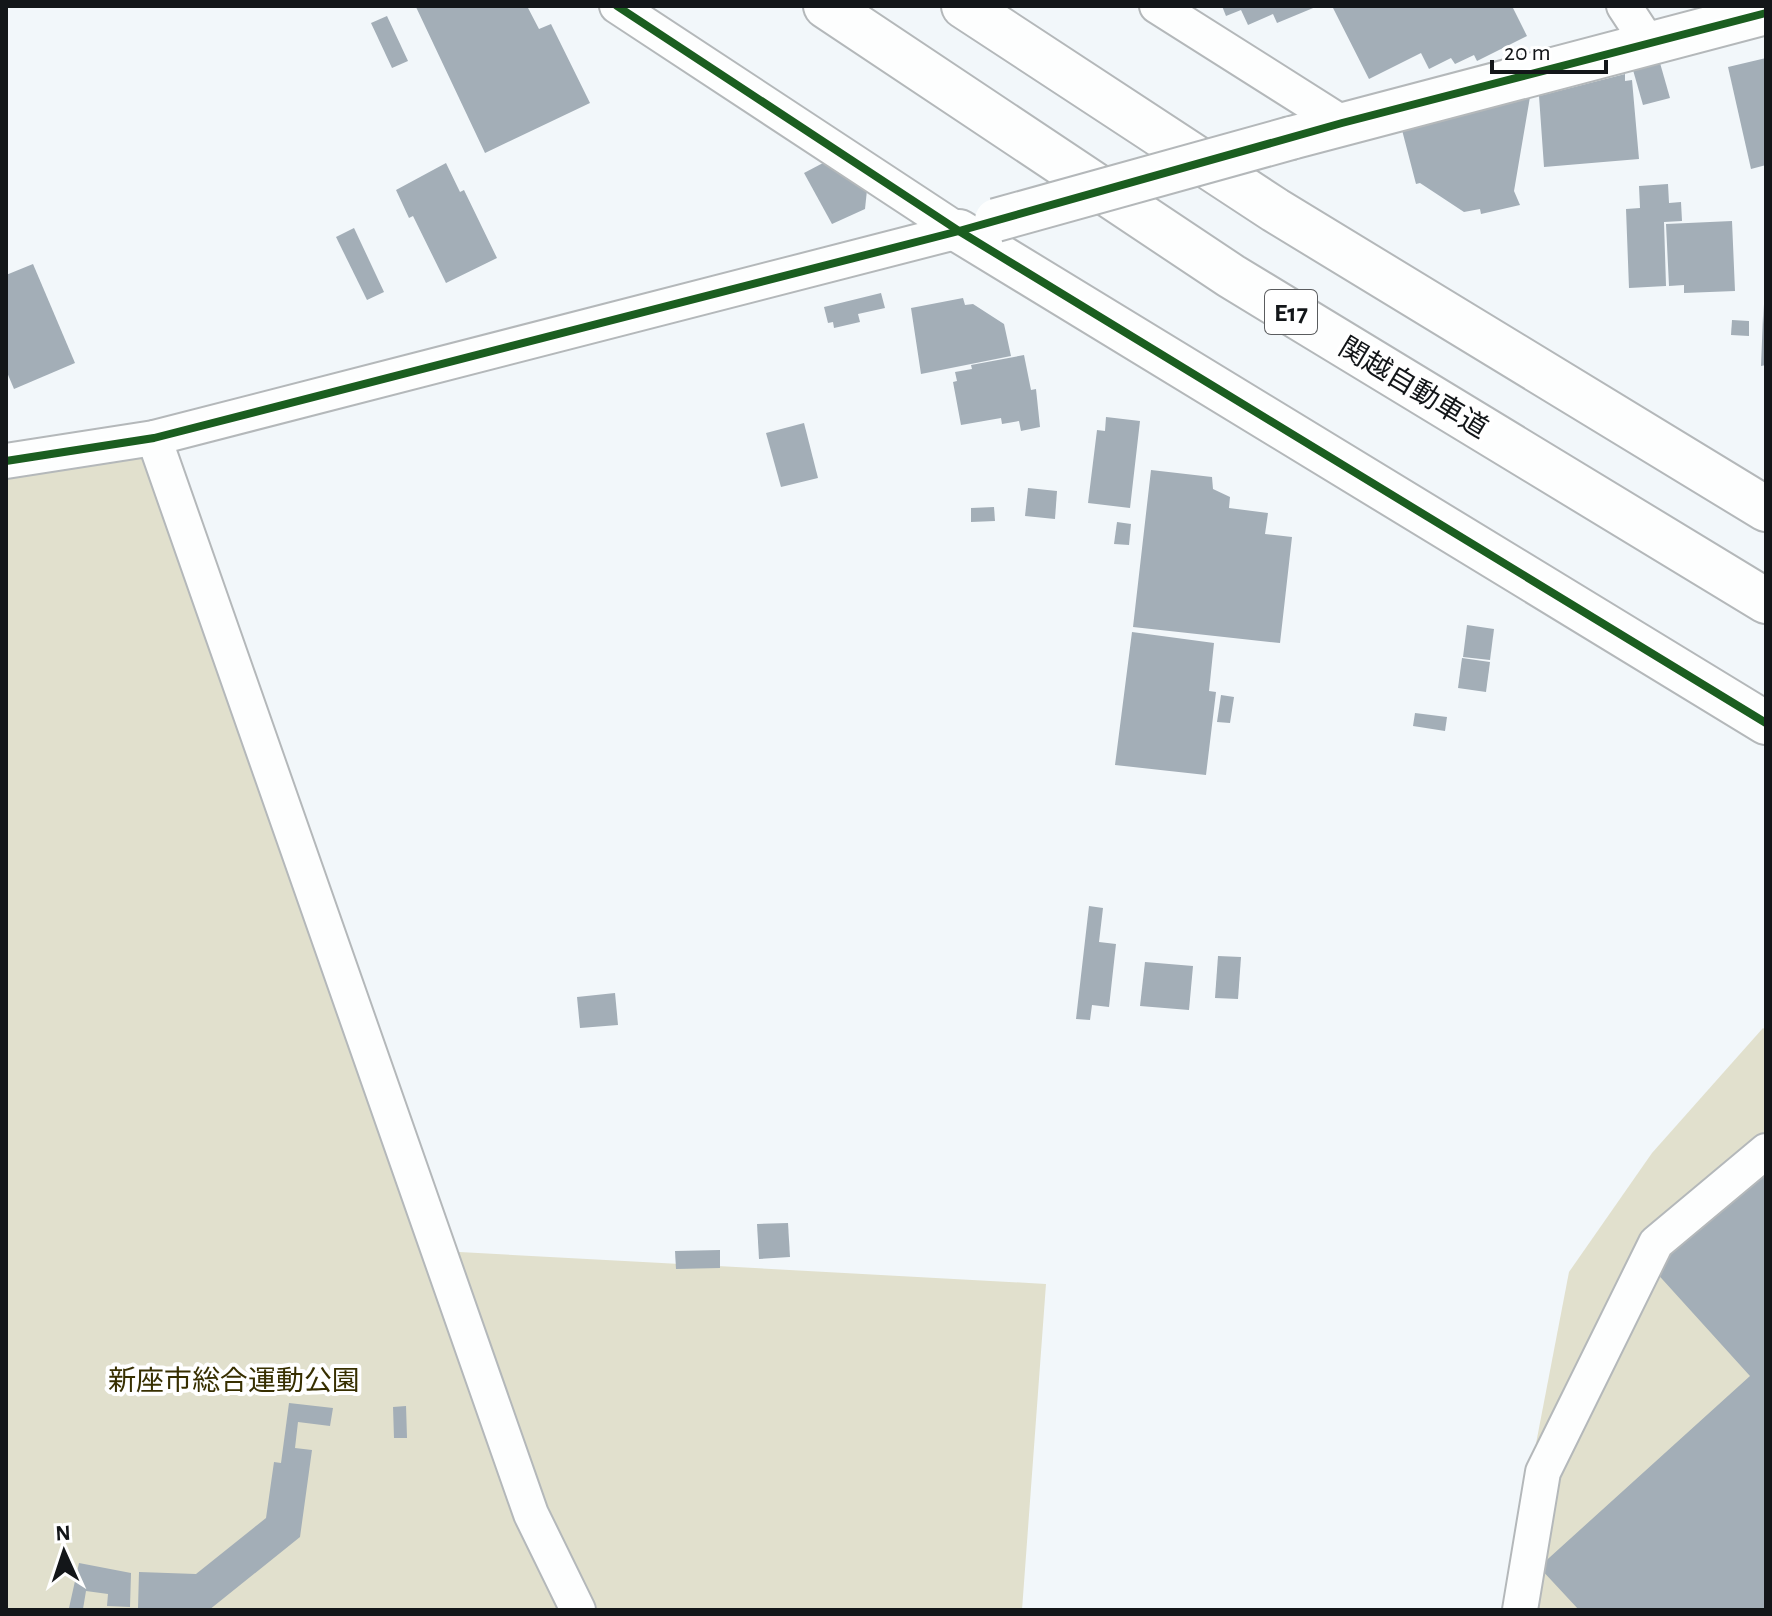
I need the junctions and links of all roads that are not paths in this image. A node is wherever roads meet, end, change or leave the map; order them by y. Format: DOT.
graph roads {
  1 [pos="617,6"];
  2 [pos="826,6"];
  3 [pos="964,6"];
  4 [pos="1157,6"];
  5 [pos="1624,6"];
  6 [pos="1766,13"];
  7 [pos="1649,44"];
  8 [pos="1342,123"];
  9 [pos="978,225"];
  10 [pos="154,438"];
  11 [pos="6,461"];
  12 [pos="1766,509"];
  13 [pos="1766,601"];
  14 [pos="1766,723"];
  15 [pos="1766,1151"];
  16 [pos="578,1610"];
  17 [pos="1520,1610"];
  1 -- 9 [label="street"];
  2 -- 13 [label="highway, 関越自動車道 / E17"];
  3 -- 12 [label="highway"];
  4 -- 8 [label="street"];
  5 -- 7 [label="street"];
  6 -- 7 [label="street"];
  7 -- 8 [label="street"];
  8 -- 9 [label="street, bridge"];
  9 -- 10 [label="street"];
  9 -- 14 [label="street"];
  10 -- 11 [label="street"];
  10 -- 16 [label="street"];
  15 -- 17 [label="street"];
}
